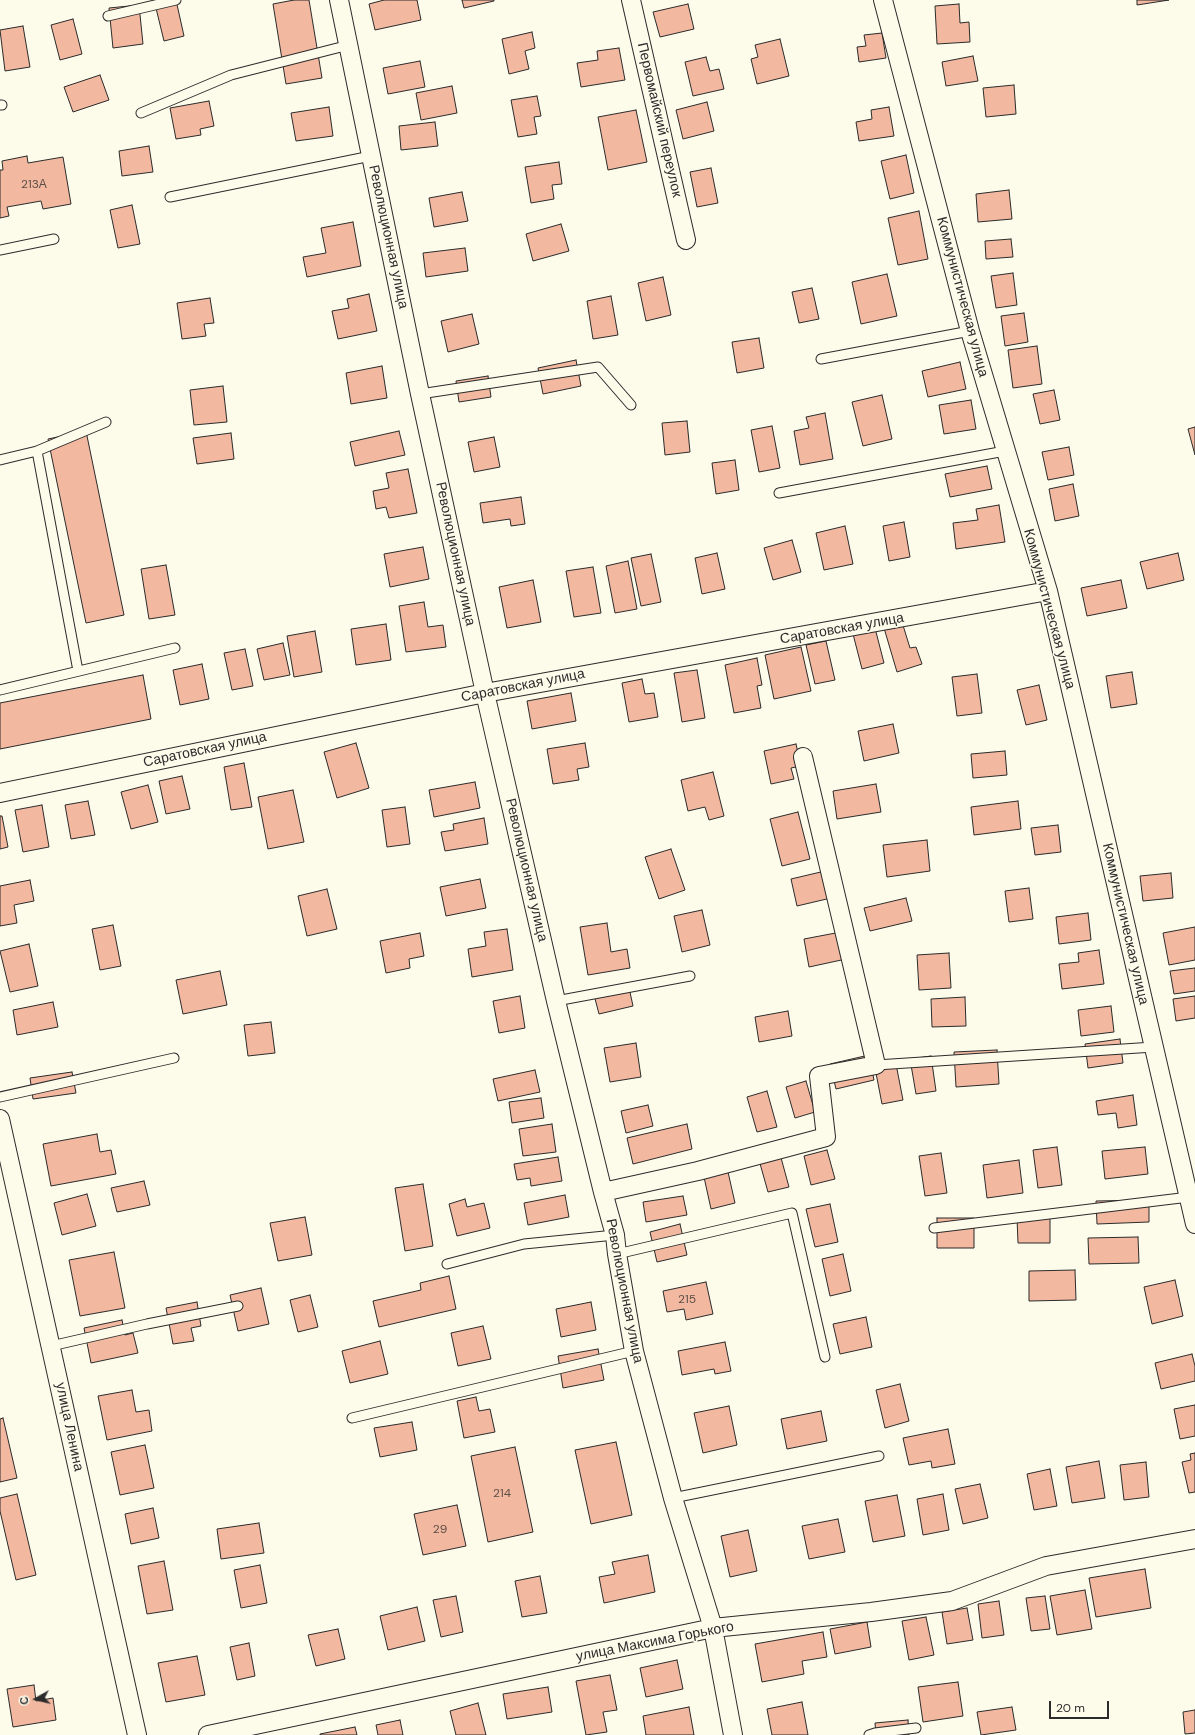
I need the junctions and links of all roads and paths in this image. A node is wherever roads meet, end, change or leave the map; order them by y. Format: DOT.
graph roads {
  1 [pos="176,0"];
  2 [pos="339,0"];
  3 [pos="631,0"];
  4 [pos="883,0"];
  5 [pos="108,16"];
  6 [pos="349,45"];
  7 [pos="141,113"];
  8 [pos="371,156"];
  9 [pos="170,197"];
  10 [pos="54,239"];
  11 [pos="686,240"];
  12 [pos="0,250"];
  13 [pos="970,331"];
  14 [pos="820,359"];
  15 [pos="420,394"];
  16 [pos="631,405"];
  17 [pos="106,422"];
  18 [pos="37,451"];
  19 [pos="1005,451"];
  20 [pos="0,460"];
  21 [pos="779,493"];
  22 [pos="1048,592"];
  23 [pos="175,648"];
  24 [pos="78,671"];
  25 [pos="0,690"];
  26 [pos="485,693"];
  27 [pos="803,757"];
  28 [pos="0,793"];
  29 [pos="690,976"];
  30 [pos="556,1001"];
  31 [pos="1154,1047"];
  32 [pos="174,1058"];
  33 [pos="876,1065"];
  34 [pos="0,1098"];
  35 [pos="0,1118"];
  36 [pos="603,1192"];
  37 [pos="1189,1197"];
  38 [pos="1195,1224"];
  39 [pos="934,1228"];
  40 [pos="615,1235"];
  41 [pos="617,1254"];
  42 [pos="447,1264"];
  43 [pos="238,1306"];
  44 [pos="51,1346"];
  45 [pos="634,1351"];
  46 [pos="825,1357"];
  47 [pos="352,1418"];
  48 [pos="879,1456"];
  49 [pos="673,1498"];
  50 [pos="1195,1539"];
  51 [pos="713,1628"];
  52 [pos="916,1728"];
  53 [pos="137,1735"];
  54 [pos="208,1735"];
  55 [pos="733,1735"];
  56 [pos="869,1735"];
  1 -- 5 [label="lane"];
  2 -- 6 [label="street, Революционная улица"];
  3 -- 11 [label="street, Первомайский переулок"];
  4 -- 13 [label="street, Коммунистическая улица"];
  6 -- 7 [label="lane"];
  6 -- 8 [label="street, Революционная улица"];
  8 -- 9 [label="lane"];
  8 -- 15 [label="street, Революционная улица"];
  10 -- 12 [label="lane"];
  13 -- 14 [label="lane"];
  13 -- 19 [label="street, Коммунистическая улица"];
  15 -- 16 [label="lane"];
  15 -- 26 [label="street, Революционная улица"];
  17 -- 18 [label="lane"];
  18 -- 20 [label="lane"];
  18 -- 24 [label="lane"];
  19 -- 21 [label="lane"];
  19 -- 22 [label="street, Коммунистическая улица"];
  22 -- 26 [label="street, Саратовская улица"];
  22 -- 31 [label="street, Коммунистическая улица"];
  23 -- 24 [label="lane"];
  24 -- 25 [label="lane"];
  26 -- 28 [label="street, Саратовская улица"];
  26 -- 30 [label="street, Революционная улица"];
  27 -- 33 [label="street"];
  29 -- 30 [label="lane"];
  30 -- 36 [label="street, Революционная улица"];
  31 -- 33 [label="lane"];
  31 -- 37 [label="street, Коммунистическая улица"];
  32 -- 34 [label="lane"];
  33 -- 36 [label="street"];
  35 -- 44 [label="street, улица Ленина"];
  36 -- 40 [label="street, Революционная улица"];
  37 -- 38 [label="street, Коммунистическая улица"];
  37 -- 39 [label="lane"];
  40 -- 41 [label="street, Революционная улица"];
  40 -- 42 [label="lane"];
  41 -- 45 [label="street, Революционная улица"];
  41 -- 46 [label="lane"];
  43 -- 44 [label="lane"];
  44 -- 53 [label="street, улица Ленина"];
  45 -- 47 [label="lane"];
  45 -- 49 [label="street, Революционная улица"];
  48 -- 49 [label="lane"];
  49 -- 51 [label="street, Революционная улица"];
  50 -- 51 [label="street, улица Максима Горького"];
  51 -- 54 [label="street, улица Максима Горького"];
  51 -- 55 [label="street, Революционная улица"];
  52 -- 56 [label="lane"];
}
